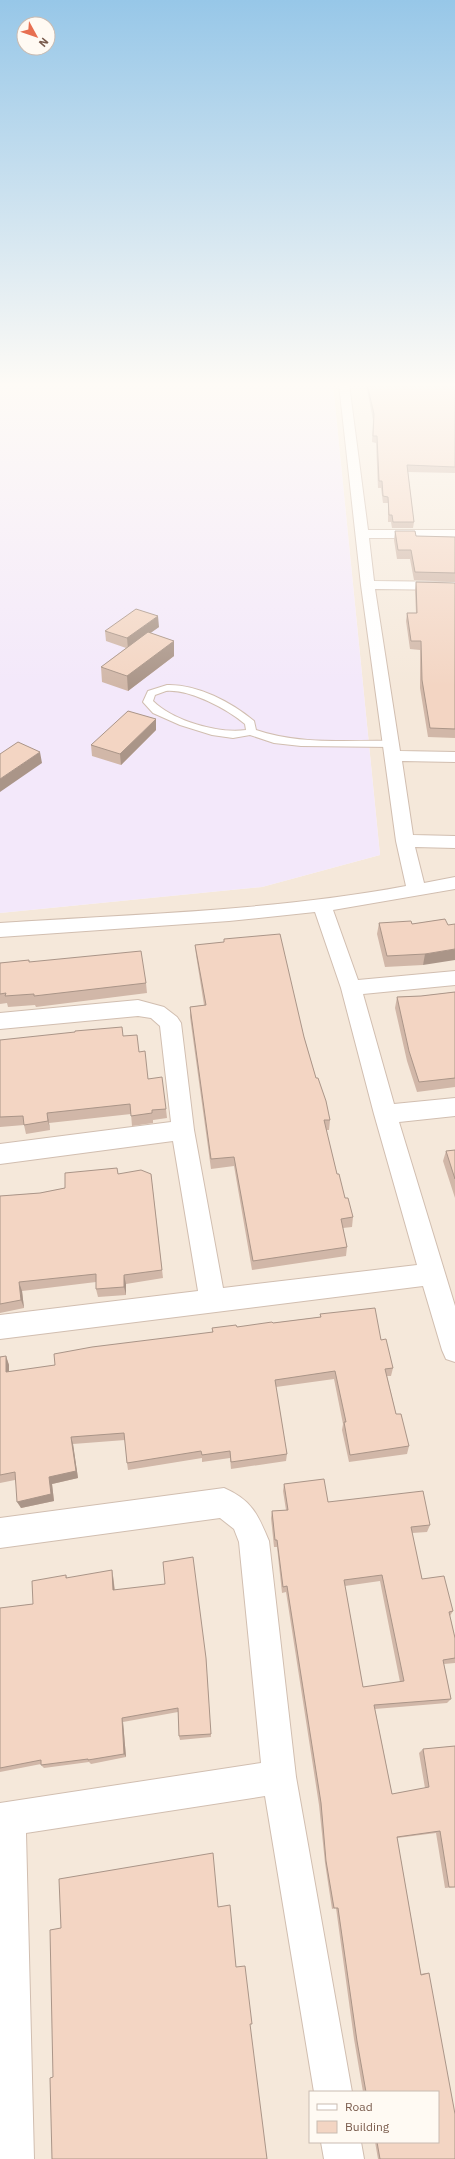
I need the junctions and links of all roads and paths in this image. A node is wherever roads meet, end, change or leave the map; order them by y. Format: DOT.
graph roads {
  1 [pos="356,485"];
  2 [pos="362,534"];
  3 [pos="455,534"];
  4 [pos="368,585"];
  5 [pos="455,586"];
  6 [pos="251,732"];
  7 [pos="393,750"];
  8 [pos="455,757"];
  9 [pos="405,841"];
  10 [pos="455,842"];
  11 [pos="455,883"];
  12 [pos="416,891"];
  13 [pos="322,905"];
  14 [pos="0,930"];
  15 [pos="455,978"];
  16 [pos="351,988"];
  17 [pos="0,1021"];
  18 [pos="455,1107"];
  19 [pos="385,1114"];
  20 [pos="183,1130"];
  21 [pos="0,1154"];
  22 [pos="432,1274"];
  23 [pos="212,1301"];
  24 [pos="0,1327"];
  25 [pos="455,1350"];
  26 [pos="0,1533"];
  27 [pos="279,1777"];
  28 [pos="4,1820"];
  29 [pos="333,2091"];
  30 [pos="341,2143"];
  31 [pos="14,2159"];
  32 [pos="344,2159"];
  1 -- 2 [label="street"];
  2 -- 3 [label="street"];
  2 -- 4 [label="street"];
  4 -- 5 [label="street"];
  4 -- 7 [label="street"];
  6 -- 6 [label="lane"];
  6 -- 7 [label="lane"];
  7 -- 8 [label="street"];
  7 -- 9 [label="street"];
  9 -- 10 [label="street"];
  9 -- 12 [label="street"];
  11 -- 12 [label="street"];
  12 -- 13 [label="street"];
  13 -- 14 [label="street"];
  13 -- 16 [label="street"];
  15 -- 16 [label="street"];
  16 -- 19 [label="street"];
  17 -- 20 [label="street"];
  18 -- 19 [label="street"];
  19 -- 22 [label="street"];
  20 -- 21 [label="street"];
  20 -- 23 [label="street"];
  22 -- 23 [label="street"];
  22 -- 25 [label="street"];
  23 -- 24 [label="street"];
  26 -- 27 [label="street"];
  27 -- 28 [label="street"];
  27 -- 29 [label="street"];
  28 -- 31 [label="street"];
  30 -- 32 [label="street"];
}
